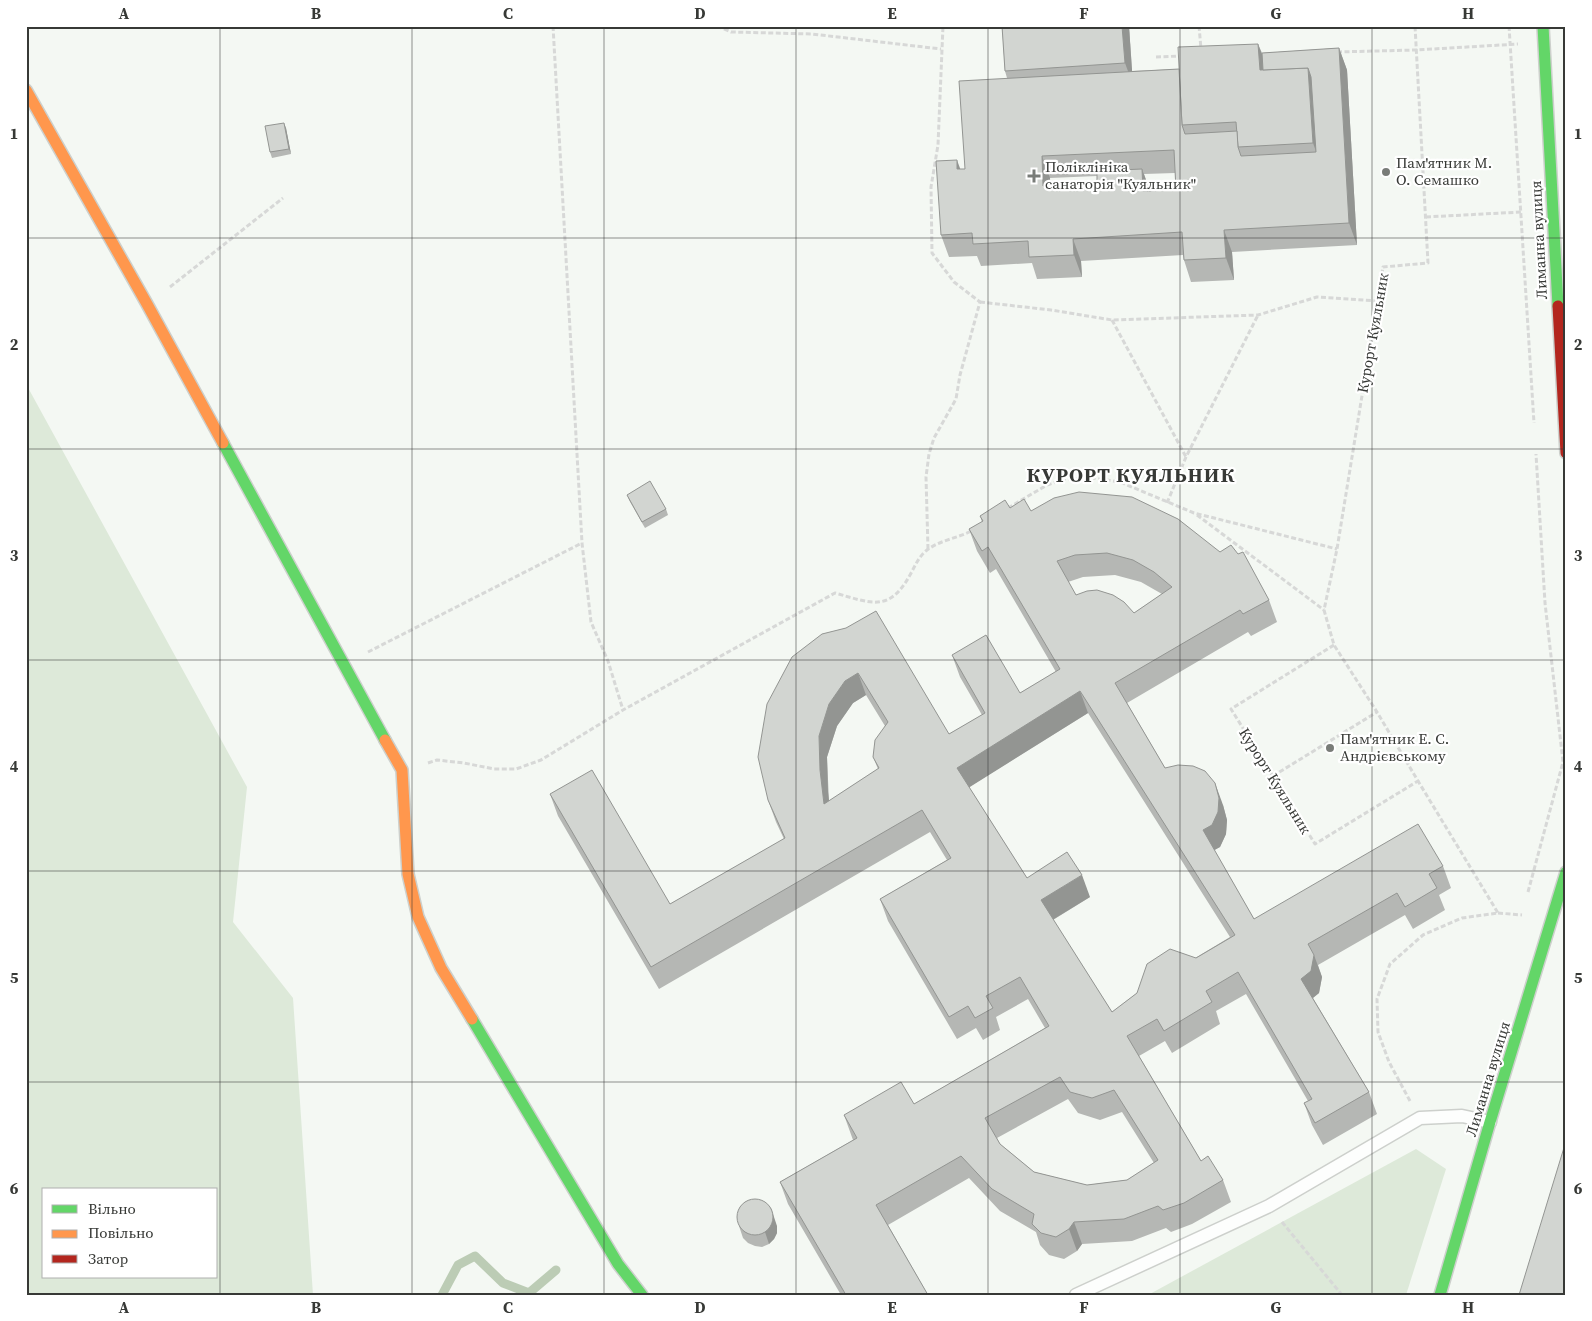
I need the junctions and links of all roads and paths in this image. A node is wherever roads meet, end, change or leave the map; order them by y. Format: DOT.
graph roads {
  1 [pos="553,26"];
  2 [pos="717,26"];
  3 [pos="942,26"];
  4 [pos="1199,26"];
  5 [pos="1415,26"];
  6 [pos="1509,26"];
  7 [pos="1543,26"];
  8 [pos="1544,43"];
  9 [pos="1510,44"];
  10 [pos="941,49"];
  11 [pos="1416,50"];
  12 [pos="1328,52"];
  13 [pos="1201,54"];
  14 [pos="1183,56"];
  15 [pos="1156,57"];
  16 [pos="26,90"];
  17 [pos="284,198"];
  18 [pos="1521,212"];
  19 [pos="1426,217"];
  20 [pos="1561,292"];
  21 [pos="1378,301"];
  22 [pos="980,302"];
  23 [pos="147,304"];
  24 [pos="1258,315"];
  25 [pos="1112,320"];
  26 [pos="1534,427"];
  27 [pos="1535,447"];
  28 [pos="1566,453"];
  29 [pos="1186,457"];
  30 [pos="1167,503"];
  31 [pos="1000,513"];
  32 [pos="1194,513"];
  33 [pos="977,527"];
  34 [pos="582,543"];
  35 [pos="928,548"];
  36 [pos="1337,549"];
  37 [pos="1324,610"];
  38 [pos="1334,645"];
  39 [pos="343,665"];
  40 [pos="623,710"];
  41 [pos="1377,712"];
  42 [pos="402,770"];
  43 [pos="1273,776"];
  44 [pos="1418,781"];
  45 [pos="1566,872"];
  46 [pos="1527,896"];
  47 [pos="1498,913"];
  48 [pos="1519,924"];
  49 [pos="1420,1118"];
  50 [pos="1490,1122"];
  51 [pos="1269,1206"];
  52 [pos="642,1295"];
  53 [pos="1076,1295"];
  54 [pos="1342,1295"];
  55 [pos="1440,1295"];
  1 -- 34 [label="path"];
  2 -- 10 [label="path"];
  3 -- 10 [label="path"];
  4 -- 13 [label="path"];
  5 -- 11 [label="path, Курорт Куяльник"];
  6 -- 9 [label="path"];
  7 -- 8 [label="street, Лиманна вулиця"];
  8 -- 9 [label="path"];
  8 -- 20 [label="street, Лиманна вулиця"];
  9 -- 11 [label="path"];
  9 -- 18 [label="path"];
  10 -- 22 [label="path"];
  11 -- 12 [label="path"];
  11 -- 19 [label="path, Курорт Куяльник"];
  14 -- 15 [label="path"];
  16 -- 23 [label="street"];
  17 -- 23 [label="path"];
  18 -- 19 [label="path"];
  18 -- 26 [label="path"];
  19 -- 21 [label="path, Курорт Куяльник"];
  20 -- 28 [label="street, Лиманна вулиця"];
  21 -- 24 [label="path"];
  21 -- 36 [label="path, Курорт Куяльник"];
  22 -- 25 [label="path"];
  22 -- 35 [label="path"];
  23 -- 39 [label="street"];
  24 -- 25 [label="path"];
  24 -- 29 [label="path"];
  25 -- 29 [label="path"];
  27 -- 46 [label="path"];
  29 -- 30 [label="path"];
  30 -- 31 [label="path"];
  30 -- 32 [label="path"];
  32 -- 36 [label="path"];
  32 -- 37 [label="path"];
  33 -- 35 [label="path"];
  34 -- 39 [label="path"];
  34 -- 40 [label="path"];
  35 -- 40 [label="path"];
  36 -- 37 [label="path, Курорт Куяльник"];
  37 -- 38 [label="path, Курорт Куяльник"];
  38 -- 41 [label="path, Курорт Куяльник"];
  38 -- 43 [label="path, Курорт Куяльник"];
  39 -- 42 [label="street"];
  40 -- 42 [label="path"];
  41 -- 43 [label="path"];
  41 -- 44 [label="path, Курорт Куяльник"];
  42 -- 52 [label="street"];
  43 -- 44 [label="path, Курорт Куяльник"];
  44 -- 47 [label="path"];
  45 -- 50 [label="street, Лиманна вулиця"];
  47 -- 48 [label="path"];
  47 -- 49 [label="path"];
  49 -- 50 [label="lane"];
  49 -- 51 [label="lane"];
  50 -- 55 [label="street, Лиманна вулиця"];
  51 -- 53 [label="lane"];
  51 -- 54 [label="path"];
}
